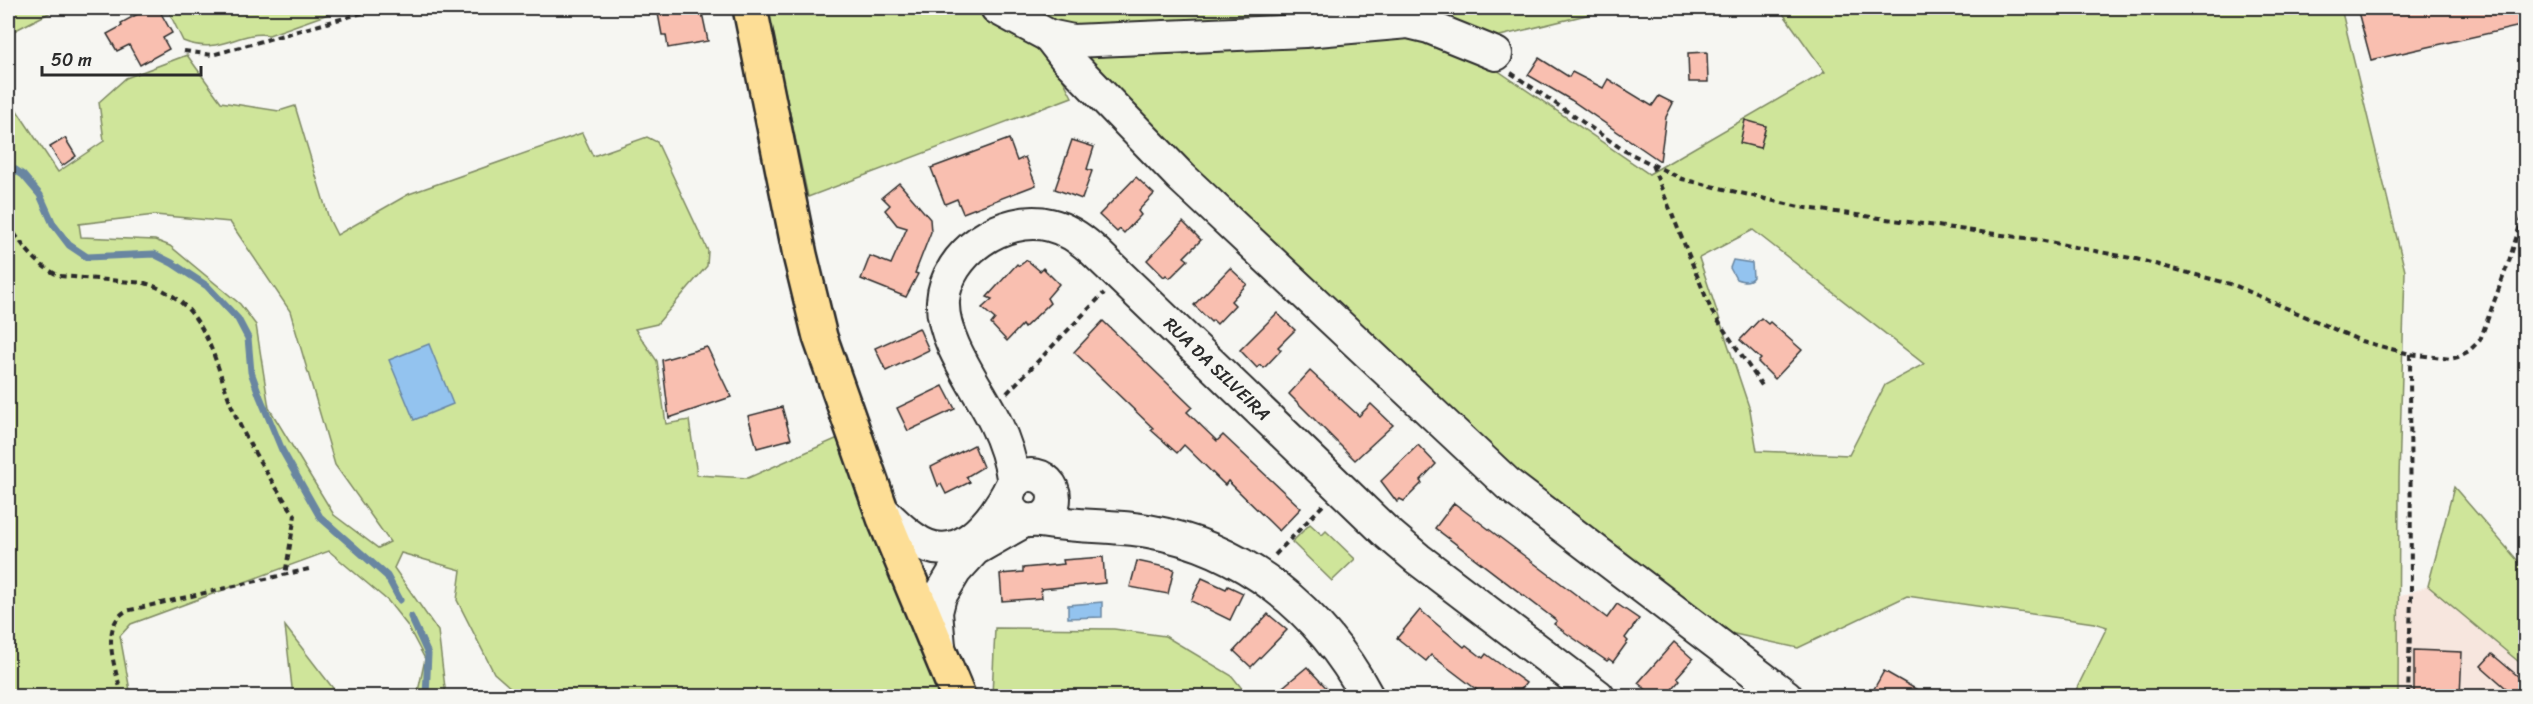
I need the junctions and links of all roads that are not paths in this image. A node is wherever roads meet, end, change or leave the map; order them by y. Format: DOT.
graph roads {
  1 [pos="750,8"];
  2 [pos="997,8"];
  3 [pos="1420,15"];
  4 [pos="1049,36"];
  5 [pos="1496,54"];
  6 [pos="1029,484"];
  7 [pos="881,510"];
  8 [pos="1030,520"];
  9 [pos="1121,529"];
  10 [pos="932,547"];
  11 [pos="955,571"];
  12 [pos="911,581"];
  13 [pos="940,653"];
  14 [pos="958,696"];
  15 [pos="1367,696"];
  16 [pos="1598,696"];
  17 [pos="1786,696"];
  1 -- 7 [label="main road"];
  2 -- 4 [label="street"];
  3 -- 4 [label="street"];
  3 -- 5 [label="street"];
  4 -- 17 [label="street"];
  6 -- 8 [label="street, RUA DA SILVEIRA"];
  6 -- 8 [label="street"];
  6 -- 9 [label="street, RUA DA SILVEIRA"];
  6 -- 10 [label="street"];
  6 -- 16 [label="street, RUA DA SILVEIRA"];
  7 -- 10 [label="street"];
  7 -- 12 [label="main road"];
  8 -- 9 [label="street, RUA DA SILVEIRA"];
  8 -- 11 [label="street"];
  9 -- 15 [label="street, RUA DA SILVEIRA"];
  10 -- 12 [label="street"];
  11 -- 12 [label="street"];
  11 -- 13 [label="street"];
  12 -- 13 [label="main road"];
  13 -- 14 [label="main road"];
}
